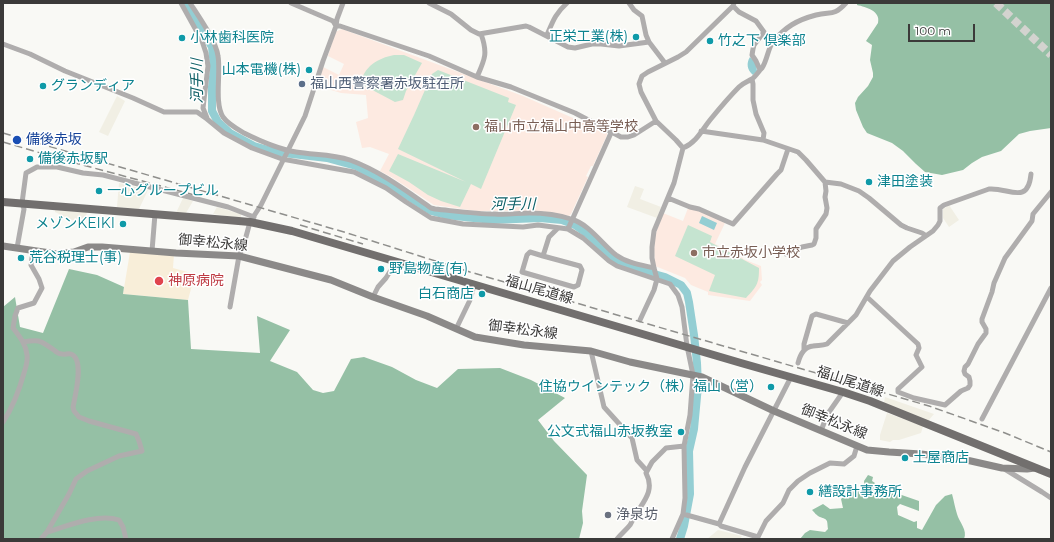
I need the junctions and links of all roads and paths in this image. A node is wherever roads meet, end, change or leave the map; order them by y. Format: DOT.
graph roads {
  1 [pos="181,3"];
  2 [pos="190,3"];
  3 [pos="291,3"];
  4 [pos="343,3"];
  5 [pos="429,3"];
  6 [pos="567,3"];
  7 [pos="629,3"];
  8 [pos="846,3"];
  9 [pos="734,5"];
  10 [pos="336,26"];
  11 [pos="481,34"];
  12 [pos="547,36"];
  13 [pos="649,42"];
  14 [pos="3,44"];
  15 [pos="666,63"];
  16 [pos="760,70"];
  17 [pos="477,77"];
  18 [pos="752,79"];
  19 [pos="207,119"];
  20 [pos="656,121"];
  21 [pos="701,131"];
  22 [pos="611,132"];
  23 [pos="763,140"];
  24 [pos="683,148"];
  25 [pos="788,149"];
  26 [pos="287,151"];
  27 [pos="283,159"];
  28 [pos="1031,174"];
  29 [pos="825,182"];
  30 [pos="1051,192"];
  31 [pos="668,198"];
  32 [pos="3,202"];
  33 [pos="22,203"];
  34 [pos="155,214"];
  35 [pos="252,219"];
  36 [pos="572,220"];
  37 [pos="558,228"];
  38 [pos="569,228"];
  39 [pos="925,235"];
  40 [pos="3,246"];
  41 [pos="17,248"];
  42 [pos="33,250"];
  43 [pos="152,251"];
  44 [pos="786,254"];
  45 [pos="239,256"];
  46 [pos="543,256"];
  47 [pos="395,261"];
  48 [pos="654,269"];
  49 [pos="656,278"];
  50 [pos="474,285"];
  51 [pos="1051,288"];
  52 [pos="373,297"];
  53 [pos="867,297"];
  54 [pos="230,307"];
  55 [pos="640,320"];
  56 [pos="848,323"];
  57 [pos="456,329"];
  58 [pos="23,342"];
  59 [pos="692,348"];
  60 [pos="804,350"];
  61 [pos="591,351"];
  62 [pos="798,363"];
  63 [pos="696,375"];
  64 [pos="790,377"];
  65 [pos="843,392"];
  66 [pos="774,411"];
  67 [pos="982,419"];
  68 [pos="3,422"];
  69 [pos="821,431"];
  70 [pos="684,446"];
  71 [pos="857,446"];
  72 [pos="1002,468"];
  73 [pos="1035,468"];
  74 [pos="647,471"];
  75 [pos="1051,474"];
  76 [pos="1051,498"];
  77 [pos="686,515"];
  78 [pos="719,524"];
  79 [pos="47,532"];
  80 [pos="758,538"];
  81 [pos="41,539"];
  82 [pos="126,539"];
  83 [pos="617,539"];
  84 [pos="672,539"];
  1 -- 19 [label="street"];
  2 -- 26 [label="street"];
  3 -- 10 [label="street"];
  4 -- 10 [label="street"];
  5 -- 11 [label="street"];
  6 -- 12 [label="street"];
  7 -- 13 [label="street"];
  8 -- 16 [label="street"];
  9 -- 15 [label="street"];
  9 -- 16 [label="street"];
  10 -- 17 [label="street"];
  10 -- 26 [label="street"];
  11 -- 12 [label="street"];
  11 -- 17 [label="street"];
  12 -- 13 [label="street"];
  13 -- 15 [label="street"];
  14 -- 19 [label="street"];
  15 -- 20 [label="street"];
  16 -- 18 [label="street"];
  17 -- 22 [label="street"];
  18 -- 21 [label="street"];
  18 -- 23 [label="street"];
  19 -- 27 [label="street"];
  20 -- 22 [label="street"];
  20 -- 24 [label="street"];
  21 -- 23 [label="street"];
  21 -- 24 [label="street"];
  22 -- 36 [label="street"];
  23 -- 25 [label="street"];
  24 -- 31 [label="street"];
  25 -- 29 [label="street"];
  25 -- 31 [label="street"];
  26 -- 27 [label="street"];
  26 -- 36 [label="street"];
  27 -- 35 [label="street"];
  27 -- 37 [label="street"];
  28 -- 39 [label="street"];
  29 -- 39 [label="street"];
  29 -- 44 [label="street"];
  30 -- 53 [label="street"];
  31 -- 48 [label="street"];
  32 -- 33 [label="main road, 福山尾道線"];
  33 -- 34 [label="main road, 福山尾道線"];
  33 -- 35 [label="street"];
  33 -- 41 [label="street"];
  34 -- 35 [label="main road, 福山尾道線"];
  34 -- 43 [label="street"];
  35 -- 45 [label="street"];
  35 -- 47 [label="main road, 福山尾道線"];
  36 -- 38 [label="street"];
  36 -- 48 [label="street"];
  37 -- 38 [label="street"];
  37 -- 46 [label="street"];
  38 -- 49 [label="street"];
  39 -- 53 [label="street"];
  40 -- 41 [label="main road, 御幸松永線"];
  41 -- 42 [label="main road, 御幸松永線"];
  42 -- 43 [label="main road, 御幸松永線"];
  42 -- 58 [label="street"];
  43 -- 45 [label="main road, 御幸松永線"];
  45 -- 52 [label="main road, 御幸松永線"];
  45 -- 54 [label="street"];
  46 -- 46 [label="street"];
  47 -- 50 [label="main road, 福山尾道線"];
  47 -- 52 [label="street"];
  48 -- 49 [label="street"];
  49 -- 55 [label="street"];
  49 -- 59 [label="street"];
  50 -- 57 [label="street"];
  50 -- 59 [label="main road, 福山尾道線"];
  51 -- 67 [label="street"];
  52 -- 57 [label="main road, 御幸松永線"];
  53 -- 56 [label="street"];
  56 -- 60 [label="street"];
  56 -- 60 [label="street"];
  57 -- 61 [label="main road, 御幸松永線"];
  58 -- 68 [label="street"];
  58 -- 79 [label="street"];
  59 -- 63 [label="street"];
  59 -- 64 [label="main road, 福山尾道線"];
  60 -- 62 [label="street"];
  61 -- 63 [label="main road, 御幸松永線"];
  61 -- 74 [label="street"];
  63 -- 66 [label="main road, 御幸松永線"];
  63 -- 70 [label="street"];
  64 -- 65 [label="main road, 福山尾道線"];
  64 -- 66 [label="street"];
  65 -- 69 [label="street"];
  65 -- 73 [label="main road, 福山尾道線"];
  66 -- 69 [label="main road, 御幸松永線"];
  66 -- 78 [label="street"];
  69 -- 71 [label="main road, 御幸松永線"];
  70 -- 74 [label="street"];
  70 -- 77 [label="street"];
  71 -- 72 [label="main road, 御幸松永線"];
  71 -- 80 [label="street"];
  72 -- 73 [label="main road, 御幸松永線"];
  72 -- 76 [label="street"];
  73 -- 75 [label="main road, 福山尾道線"];
  74 -- 83 [label="street"];
  77 -- 78 [label="street"];
  77 -- 84 [label="street"];
  78 -- 80 [label="street"];
  79 -- 81 [label="street"];
  79 -- 82 [label="street"];
}
